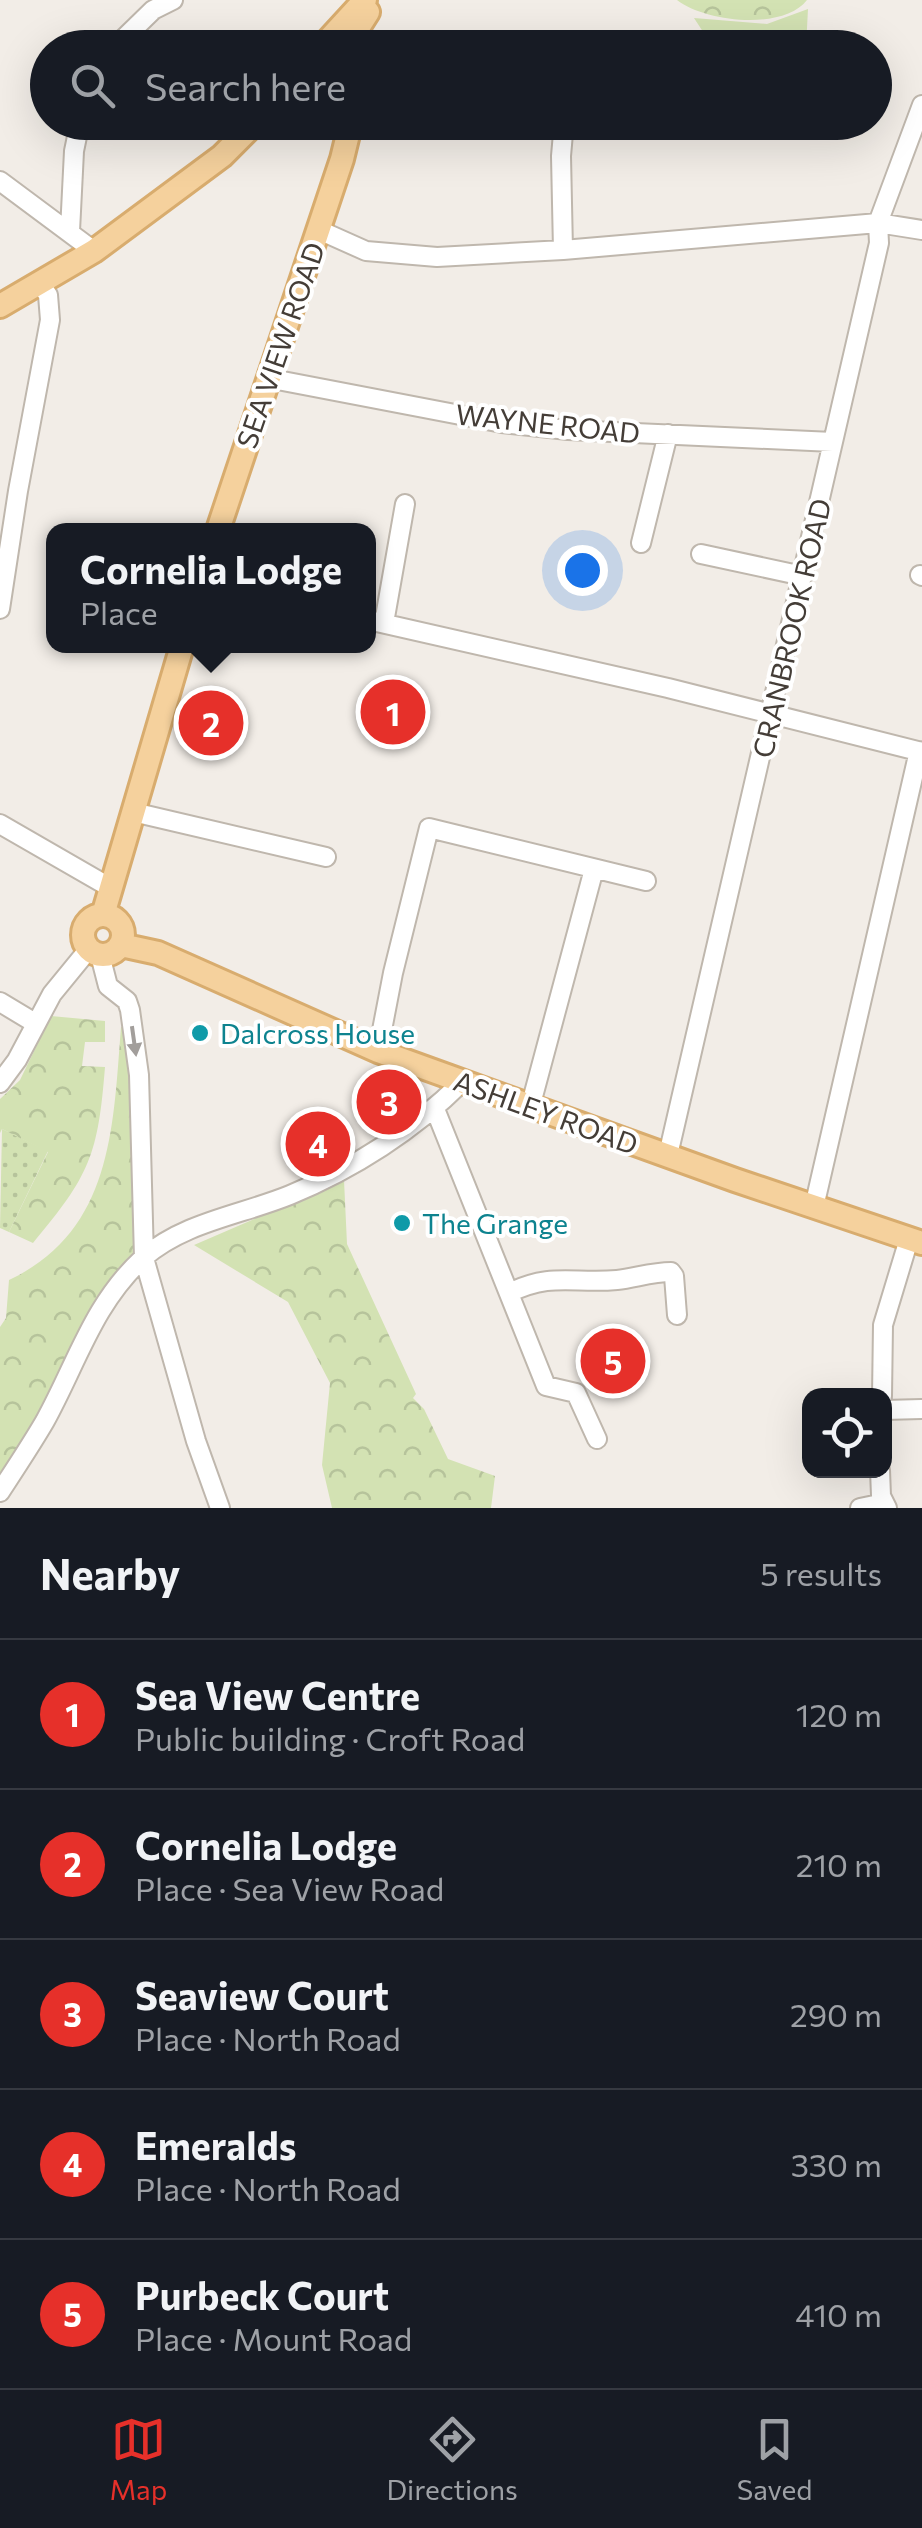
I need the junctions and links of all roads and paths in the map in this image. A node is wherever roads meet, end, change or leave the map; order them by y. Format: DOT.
graph roads {
  1 [pos="173,0"];
  2 [pos="369,0"];
  3 [pos="132,30"];
  4 [pos="341,30"];
  5 [pos="356,30"];
  6 [pos="922,105"];
  7 [pos="76,140"];
  8 [pos="238,140"];
  9 [pos="346,140"];
  10 [pos="352,140"];
  11 [pos="562,140"];
  12 [pos="342,159"];
  13 [pos="0,181"];
  14 [pos="878,223"];
  15 [pos="319,230"];
  16 [pos="922,230"];
  17 [pos="70,232"];
  18 [pos="564,250"];
  19 [pos="94,251"];
  20 [pos="39,282"];
  21 [pos="0,306"];
  22 [pos="267,378"];
  23 [pos="668,434"];
  24 [pos="833,442"];
  25 [pos="405,504"];
  26 [pos="220,523"];
  27 [pos="641,543"];
  28 [pos="701,554"];
  29 [pos="803,576"];
  30 [pos="0,609"];
  31 [pos="376,622"];
  32 [pos="180,653"];
  33 [pos="772,714"];
  34 [pos="921,752"];
  35 [pos="133,812"];
  36 [pos="0,824"];
  37 [pos="326,857"];
  38 [pos="594,869"];
  39 [pos="646,881"];
  40 [pos="110,888"];
  41 [pos="103,915"];
  42 [pos="103,950"];
  43 [pos="0,1002"];
  44 [pos="35,1024"];
  45 [pos="378,1051"];
  46 [pos="462,1082"];
  47 [pos="0,1083"];
  48 [pos="531,1104"];
  49 [pos="435,1109"];
  50 [pos="668,1155"];
  51 [pos="814,1208"];
  52 [pos="916,1241"];
  53 [pos="144,1258"];
  54 [pos="509,1293"];
  55 [pos="677,1315"];
  56 [pos="882,1388"];
  57 [pos="922,1409"];
  58 [pos="892,1410"];
  59 [pos="597,1439"];
  60 [pos="881,1478"];
  61 [pos="0,1492"];
  62 [pos="885,1506"];
  63 [pos="220,1508"];
  64 [pos="860,1508"];
  1 -- 3 [label="street"];
  2 -- 4 [label="main road"];
  2 -- 5 [label="main road"];
  6 -- 14 [label="street, CRANBROOK ROAD"];
  7 -- 17 [label="street"];
  8 -- 19 [label="main road"];
  9 -- 12 [label="main road, SEA VIEW ROAD"];
  10 -- 12 [label="main road, SEA VIEW ROAD"];
  11 -- 18 [label="street"];
  12 -- 15 [label="main road, SEA VIEW ROAD"];
  13 -- 17 [label="street"];
  14 -- 16 [label="street"];
  14 -- 18 [label="street"];
  14 -- 24 [label="street, CRANBROOK ROAD"];
  15 -- 18 [label="street"];
  15 -- 22 [label="main road, SEA VIEW ROAD"];
  17 -- 19 [label="street"];
  19 -- 20 [label="main road"];
  20 -- 21 [label="main road"];
  20 -- 30 [label="street"];
  22 -- 23 [label="street, WAYNE ROAD"];
  22 -- 26 [label="main road, SEA VIEW ROAD"];
  23 -- 24 [label="street, WAYNE ROAD"];
  23 -- 27 [label="street"];
  24 -- 29 [label="street, CRANBROOK ROAD"];
  25 -- 31 [label="street"];
  28 -- 29 [label="street"];
  29 -- 33 [label="street, CRANBROOK ROAD"];
  31 -- 33 [label="street"];
  32 -- 35 [label="main road"];
  33 -- 34 [label="street"];
  33 -- 50 [label="street, CRANBROOK ROAD"];
  34 -- 51 [label="street"];
  35 -- 37 [label="street"];
  35 -- 40 [label="main road"];
  36 -- 40 [label="street"];
  38 -- 39 [label="street"];
  38 -- 45 [label="street"];
  38 -- 48 [label="street"];
  40 -- 41 [label="main road"];
  41 -- 42 [label="main road"];
  41 -- 42 [label="main road"];
  42 -- 44 [label="street"];
  42 -- 45 [label="main road, ASHLEY ROAD"];
  42 -- 53 [label="street, one-way"];
  43 -- 44 [label="street"];
  44 -- 47 [label="street"];
  45 -- 46 [label="main road, ASHLEY ROAD"];
  46 -- 48 [label="main road, ASHLEY ROAD"];
  46 -- 49 [label="street"];
  48 -- 50 [label="main road, ASHLEY ROAD"];
  49 -- 53 [label="street"];
  49 -- 54 [label="street"];
  50 -- 51 [label="main road, ASHLEY ROAD"];
  51 -- 52 [label="main road, ASHLEY ROAD"];
  52 -- 56 [label="street"];
  53 -- 61 [label="street"];
  53 -- 63 [label="street"];
  54 -- 55 [label="street"];
  54 -- 59 [label="street"];
  57 -- 58 [label="street"];
  60 -- 62 [label="street"];
  62 -- 64 [label="street"];
}
